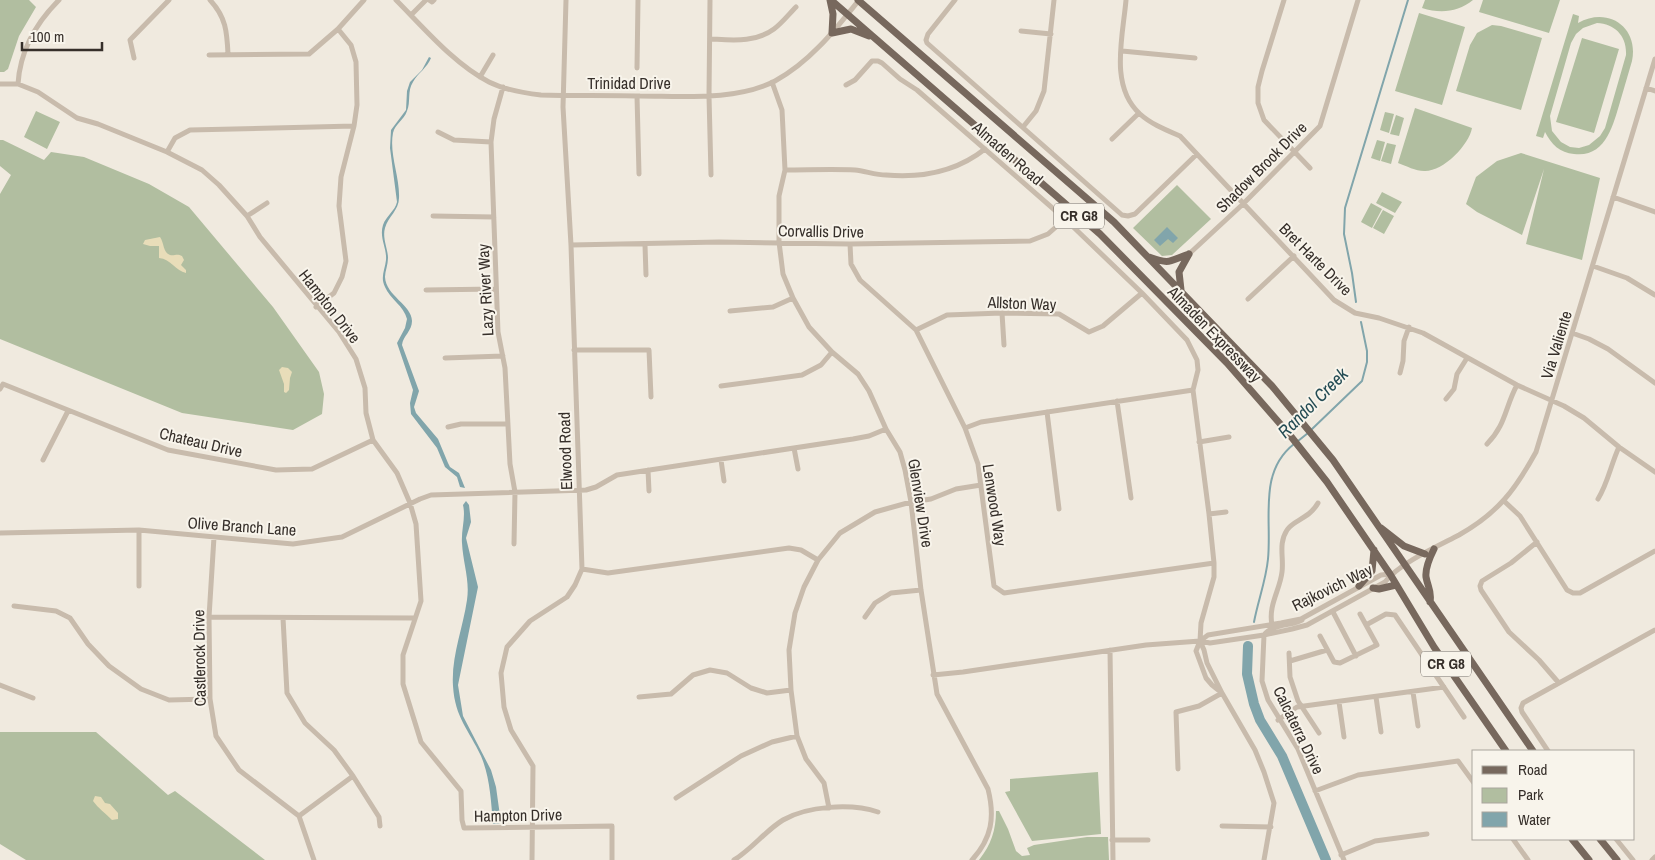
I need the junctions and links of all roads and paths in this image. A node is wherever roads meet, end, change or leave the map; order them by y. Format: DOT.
graph roads {
  1 [pos="58,0"];
  2 [pos="170,0"];
  3 [pos="210,0"];
  4 [pos="364,0"];
  5 [pos="396,0"];
  6 [pos="427,0"];
  7 [pos="434,0"];
  8 [pos="566,0"];
  9 [pos="638,0"];
  10 [pos="710,0"];
  11 [pos="831,0"];
  12 [pos="859,0"];
  13 [pos="954,0"];
  14 [pos="1054,0"];
  15 [pos="1126,0"];
  16 [pos="1284,0"];
  17 [pos="1358,0"];
  18 [pos="796,7"];
  19 [pos="848,14"];
  20 [pos="411,15"];
  21 [pos="338,29"];
  22 [pos="1021,32"];
  23 [pos="832,33"];
  24 [pos="1051,34"];
  25 [pos="874,38"];
  26 [pos="710,40"];
  27 [pos="1122,51"];
  28 [pos="228,54"];
  29 [pos="210,55"];
  30 [pos="493,55"];
  31 [pos="134,58"];
  32 [pos="1195,58"];
  33 [pos="1655,58"];
  34 [pos="637,68"];
  35 [pos="480,77"];
  36 [pos="772,82"];
  37 [pos="0,84"];
  38 [pos="18,84"];
  39 [pos="846,85"];
  40 [pos="503,88"];
  41 [pos="1646,88"];
  42 [pos="1655,92"];
  43 [pos="564,96"];
  44 [pos="637,96"];
  45 [pos="709,96"];
  46 [pos="1139,113"];
  47 [pos="354,126"];
  48 [pos="1023,127"];
  49 [pos="438,132"];
  50 [pos="1112,139"];
  51 [pos="490,142"];
  52 [pos="984,149"];
  53 [pos="167,152"];
  54 [pos="1294,153"];
  55 [pos="1197,154"];
  56 [pos="1310,168"];
  57 [pos="785,170"];
  58 [pos="639,174"];
  59 [pos="711,175"];
  60 [pos="1614,197"];
  61 [pos="267,203"];
  62 [pos="1243,204"];
  63 [pos="1655,212"];
  64 [pos="247,216"];
  65 [pos="433,216"];
  66 [pos="494,217"];
  67 [pos="1065,219"];
  68 [pos="778,242"];
  69 [pos="850,244"];
  70 [pos="570,245"];
  71 [pos="645,245"];
  72 [pos="1189,254"];
  73 [pos="1146,255"];
  74 [pos="1294,256"];
  75 [pos="1593,266"];
  76 [pos="646,275"];
  77 [pos="496,289"];
  78 [pos="426,290"];
  79 [pos="1142,292"];
  80 [pos="1182,292"];
  81 [pos="1655,295"];
  82 [pos="793,298"];
  83 [pos="1248,299"];
  84 [pos="316,306"];
  85 [pos="730,311"];
  86 [pos="1002,313"];
  87 [pos="1409,327"];
  88 [pos="916,330"];
  89 [pos="1572,334"];
  90 [pos="1004,345"];
  91 [pos="574,350"];
  92 [pos="832,352"];
  93 [pos="502,356"];
  94 [pos="445,358"];
  95 [pos="1467,358"];
  96 [pos="1400,373"];
  97 [pos="1655,382"];
  98 [pos="1517,385"];
  99 [pos="722,386"];
  100 [pos="0,389"];
  101 [pos="1193,390"];
  102 [pos="651,397"];
  103 [pos="1446,400"];
  104 [pos="1118,401"];
  105 [pos="1552,401"];
  106 [pos="68,411"];
  107 [pos="1047,412"];
  108 [pos="507,424"];
  109 [pos="448,428"];
  110 [pos="965,428"];
  111 [pos="886,429"];
  112 [pos="1229,437"];
  113 [pos="373,440"];
  114 [pos="1199,442"];
  115 [pos="1487,444"];
  116 [pos="1620,447"];
  117 [pos="794,448"];
  118 [pos="43,460"];
  119 [pos="721,460"];
  120 [pos="798,469"];
  121 [pos="648,470"];
  122 [pos="1655,472"];
  123 [pos="724,482"];
  124 [pos="981,485"];
  125 [pos="578,490"];
  126 [pos="515,492"];
  127 [pos="649,492"];
  128 [pos="1131,498"];
  129 [pos="1598,500"];
  130 [pos="1504,501"];
  131 [pos="911,502"];
  132 [pos="410,503"];
  133 [pos="1318,503"];
  134 [pos="1059,509"];
  135 [pos="1226,512"];
  136 [pos="1209,514"];
  137 [pos="1378,526"];
  138 [pos="139,530"];
  139 [pos="0,533"];
  140 [pos="214,537"];
  141 [pos="1538,542"];
  142 [pos="514,544"];
  143 [pos="1434,549"];
  144 [pos="1374,550"];
  145 [pos="1655,551"];
  146 [pos="1425,554"];
  147 [pos="818,560"];
  148 [pos="1214,563"];
  149 [pos="1405,565"];
  150 [pos="582,570"];
  151 [pos="1390,574"];
  152 [pos="1396,585"];
  153 [pos="139,586"];
  154 [pos="1359,586"];
  155 [pos="1373,588"];
  156 [pos="921,590"];
  157 [pos="1430,602"];
  158 [pos="14,606"];
  159 [pos="1333,612"];
  160 [pos="1360,614"];
  161 [pos="865,616"];
  162 [pos="1306,616"];
  163 [pos="209,617"];
  164 [pos="282,618"];
  165 [pos="415,618"];
  166 [pos="1272,624"];
  167 [pos="1366,625"];
  168 [pos="1252,628"];
  169 [pos="1655,630"];
  170 [pos="1264,635"];
  171 [pos="1320,636"];
  172 [pos="1200,641"];
  173 [pos="1110,650"];
  174 [pos="1326,650"];
  175 [pos="1289,653"];
  176 [pos="1356,656"];
  177 [pos="1290,661"];
  178 [pos="934,674"];
  179 [pos="1558,682"];
  180 [pos="0,685"];
  181 [pos="1444,687"];
  182 [pos="791,690"];
  183 [pos="1413,692"];
  184 [pos="1222,693"];
  185 [pos="639,697"];
  186 [pos="1376,697"];
  187 [pos="33,698"];
  188 [pos="210,698"];
  189 [pos="1339,702"];
  190 [pos="1302,706"];
  191 [pos="1464,717"];
  192 [pos="1278,720"];
  193 [pos="1418,726"];
  194 [pos="1381,732"];
  195 [pos="1319,734"];
  196 [pos="797,736"];
  197 [pos="1344,737"];
  198 [pos="1505,750"];
  199 [pos="1532,750"];
  200 [pos="1547,750"];
  201 [pos="1178,769"];
  202 [pos="354,776"];
  203 [pos="1472,780"];
  204 [pos="1315,791"];
  205 [pos="676,798"];
  206 [pos="829,808"];
  207 [pos="878,812"];
  208 [pos="299,816"];
  209 [pos="380,826"];
  210 [pos="1222,826"];
  211 [pos="1271,827"];
  212 [pos="533,828"];
  213 [pos="1426,834"];
  214 [pos="1112,840"];
  215 [pos="1148,840"];
  216 [pos="1514,840"];
  217 [pos="1573,840"];
  218 [pos="1601,840"];
  219 [pos="1617,840"];
  220 [pos="1581,850"];
  221 [pos="1342,857"];
  222 [pos="1655,857"];
  223 [pos="315,860"];
  224 [pos="532,860"];
  225 [pos="612,860"];
  226 [pos="734,860"];
  227 [pos="972,860"];
  228 [pos="1113,860"];
  229 [pos="1264,860"];
  230 [pos="1528,860"];
  231 [pos="1584,860"];
  232 [pos="1589,860"];
  233 [pos="1617,860"];
  234 [pos="1633,860"];
  235 [pos="1652,860"];
  1 -- 38 [label="street"];
  2 -- 31 [label="street"];
  3 -- 28 [label="street"];
  4 -- 21 [label="street"];
  5 -- 20 [label="street, Trinidad Drive"];
  6 -- 7 [label="street"];
  6 -- 20 [label="street"];
  8 -- 43 [label="street, Elwood Road"];
  9 -- 34 [label="street"];
  10 -- 26 [label="street"];
  11 -- 19 [label="main road, Almaden Expressway / CR G8"];
  11 -- 23 [label="main road"];
  12 -- 19 [label="street, Trinidad Drive"];
  12 -- 73 [label="main road, Almaden Expressway / CR G8"];
  13 -- 48 [label="street, Almaden Road"];
  14 -- 24 [label="street"];
  15 -- 27 [label="street, Bret Harte Drive"];
  16 -- 54 [label="street"];
  17 -- 54 [label="street, Shadow Brook Drive"];
  18 -- 26 [label="street"];
  19 -- 23 [label="street, Trinidad Drive"];
  19 -- 25 [label="main road, Almaden Expressway / CR G8"];
  20 -- 35 [label="street, Trinidad Drive"];
  21 -- 28 [label="street"];
  21 -- 47 [label="street"];
  22 -- 24 [label="street"];
  23 -- 25 [label="main road"];
  23 -- 36 [label="street, Trinidad Drive"];
  24 -- 48 [label="street"];
  25 -- 144 [label="main road, Almaden Expressway / CR G8"];
  26 -- 45 [label="street"];
  27 -- 32 [label="street"];
  27 -- 46 [label="street, Bret Harte Drive"];
  28 -- 29 [label="street"];
  30 -- 35 [label="street"];
  33 -- 41 [label="street, Via Valiente"];
  35 -- 40 [label="street, Trinidad Drive"];
  36 -- 45 [label="street, Trinidad Drive"];
  36 -- 57 [label="street, Glenview Drive"];
  37 -- 38 [label="street, Hampton Drive"];
  38 -- 53 [label="street, Hampton Drive"];
  39 -- 52 [label="street, Almaden Road"];
  40 -- 43 [label="street, Trinidad Drive"];
  40 -- 51 [label="street, Lazy River Way"];
  41 -- 42 [label="street"];
  41 -- 60 [label="street, Via Valiente"];
  43 -- 44 [label="street, Trinidad Drive"];
  43 -- 70 [label="street, Elwood Road"];
  44 -- 45 [label="street, Trinidad Drive"];
  44 -- 58 [label="street"];
  45 -- 59 [label="street"];
  46 -- 50 [label="street"];
  46 -- 55 [label="street, Bret Harte Drive"];
  47 -- 53 [label="street"];
  47 -- 84 [label="street"];
  48 -- 55 [label="street, Almaden Road"];
  49 -- 51 [label="street"];
  51 -- 66 [label="street, Lazy River Way"];
  52 -- 57 [label="street"];
  52 -- 67 [label="street, Almaden Road"];
  53 -- 64 [label="street, Hampton Drive"];
  54 -- 56 [label="street"];
  54 -- 62 [label="street, Shadow Brook Drive"];
  55 -- 62 [label="street, Bret Harte Drive"];
  57 -- 68 [label="street, Glenview Drive"];
  60 -- 63 [label="street"];
  60 -- 75 [label="street, Via Valiente"];
  61 -- 64 [label="street"];
  62 -- 72 [label="street, Shadow Brook Drive"];
  62 -- 74 [label="street, Bret Harte Drive"];
  64 -- 84 [label="street, Hampton Drive"];
  65 -- 66 [label="street"];
  66 -- 77 [label="street, Lazy River Way"];
  67 -- 69 [label="street, Corvallis Drive"];
  67 -- 79 [label="street, Almaden Road"];
  68 -- 69 [label="street, Corvallis Drive"];
  68 -- 71 [label="street, Corvallis Drive"];
  68 -- 82 [label="street, Glenview Drive"];
  69 -- 88 [label="street, Lenwood Way"];
  70 -- 71 [label="street, Corvallis Drive"];
  70 -- 91 [label="street, Elwood Road"];
  71 -- 76 [label="street"];
  72 -- 73 [label="main road"];
  72 -- 80 [label="main road"];
  73 -- 80 [label="main road, Almaden Expressway / CR G8"];
  74 -- 83 [label="street"];
  74 -- 87 [label="street, Bret Harte Drive"];
  75 -- 81 [label="street"];
  75 -- 89 [label="street, Via Valiente"];
  77 -- 78 [label="street"];
  77 -- 93 [label="street, Lazy River Way"];
  79 -- 86 [label="street, Allston Way"];
  79 -- 101 [label="street, Almaden Road"];
  80 -- 137 [label="main road, Almaden Expressway / CR G8"];
  82 -- 85 [label="street"];
  82 -- 92 [label="street, Glenview Drive"];
  84 -- 113 [label="street, Hampton Drive"];
  86 -- 88 [label="street, Allston Way"];
  86 -- 90 [label="street"];
  87 -- 95 [label="street, Bret Harte Drive"];
  87 -- 96 [label="street"];
  88 -- 110 [label="street, Lenwood Way"];
  89 -- 97 [label="street"];
  89 -- 105 [label="street, Via Valiente"];
  91 -- 102 [label="street"];
  91 -- 125 [label="street, Elwood Road"];
  92 -- 99 [label="street"];
  92 -- 111 [label="street, Glenview Drive"];
  93 -- 94 [label="street"];
  93 -- 108 [label="street, Lazy River Way"];
  95 -- 98 [label="street, Bret Harte Drive"];
  95 -- 103 [label="street"];
  98 -- 105 [label="street, Bret Harte Drive"];
  98 -- 115 [label="street"];
  100 -- 106 [label="street, Chateau Drive"];
  101 -- 104 [label="street"];
  101 -- 114 [label="street"];
  104 -- 107 [label="street"];
  104 -- 128 [label="street"];
  105 -- 116 [label="street, Bret Harte Drive"];
  105 -- 130 [label="street, Via Valiente"];
  106 -- 113 [label="street, Chateau Drive"];
  106 -- 118 [label="street"];
  107 -- 110 [label="street"];
  107 -- 134 [label="street"];
  108 -- 109 [label="street"];
  108 -- 126 [label="street, Lazy River Way"];
  110 -- 124 [label="street, Lenwood Way"];
  111 -- 117 [label="street, Olive Branch Lane"];
  111 -- 131 [label="street, Glenview Drive"];
  112 -- 114 [label="street"];
  113 -- 132 [label="street, Hampton Drive"];
  114 -- 136 [label="street"];
  116 -- 122 [label="street, Bret Harte Drive"];
  116 -- 129 [label="street"];
  117 -- 119 [label="street, Olive Branch Lane"];
  117 -- 120 [label="street"];
  119 -- 121 [label="street, Olive Branch Lane"];
  119 -- 123 [label="street"];
  121 -- 125 [label="street, Olive Branch Lane"];
  121 -- 127 [label="street"];
  124 -- 131 [label="street"];
  124 -- 148 [label="street, Lenwood Way"];
  125 -- 126 [label="street, Olive Branch Lane"];
  125 -- 150 [label="street, Elwood Road"];
  126 -- 132 [label="street, Olive Branch Lane"];
  126 -- 142 [label="street, Lazy River Way"];
  130 -- 141 [label="street"];
  130 -- 143 [label="street, Via Valiente"];
  131 -- 147 [label="street"];
  131 -- 156 [label="street, Glenview Drive"];
  132 -- 140 [label="street, Olive Branch Lane"];
  132 -- 165 [label="street, Hampton Drive"];
  133 -- 166 [label="street"];
  135 -- 136 [label="street"];
  136 -- 148 [label="street"];
  137 -- 146 [label="main road"];
  137 -- 149 [label="main road, Almaden Expressway / CR G8"];
  138 -- 139 [label="street, Olive Branch Lane"];
  138 -- 140 [label="street, Olive Branch Lane"];
  138 -- 153 [label="street"];
  140 -- 163 [label="street, Castlerock Drive"];
  141 -- 145 [label="street"];
  141 -- 179 [label="street"];
  143 -- 146 [label="street, Via Valiente"];
  143 -- 157 [label="main road"];
  144 -- 151 [label="main road, Almaden Expressway / CR G8"];
  144 -- 154 [label="main road"];
  146 -- 149 [label="street, Via Valiente"];
  147 -- 150 [label="street"];
  147 -- 182 [label="street"];
  148 -- 172 [label="street"];
  149 -- 151 [label="street, Via Valiente"];
  149 -- 157 [label="main road, Almaden Expressway / CR G8"];
  150 -- 212 [label="street"];
  151 -- 152 [label="main road, Almaden Expressway / CR G8"];
  151 -- 154 [label="street, Rajkovich Way"];
  151 -- 155 [label="street, Rajkovich Way"];
  152 -- 155 [label="main road"];
  152 -- 198 [label="main road, Almaden Expressway / CR G8"];
  154 -- 162 [label="street, Rajkovich Way"];
  155 -- 159 [label="street, Rajkovich Way"];
  156 -- 161 [label="street"];
  156 -- 178 [label="street, Glenview Drive"];
  157 -- 199 [label="main road, Almaden Expressway / CR G8"];
  158 -- 188 [label="street"];
  159 -- 170 [label="street, Rajkovich Way"];
  159 -- 176 [label="street"];
  160 -- 167 [label="street"];
  162 -- 166 [label="street, Rajkovich Way"];
  162 -- 170 [label="street"];
  163 -- 164 [label="street"];
  163 -- 188 [label="street, Castlerock Drive"];
  164 -- 165 [label="street"];
  164 -- 202 [label="street"];
  165 -- 212 [label="street, Hampton Drive"];
  166 -- 168 [label="street, Rajkovich Way"];
  167 -- 176 [label="street"];
  167 -- 181 [label="street"];
  168 -- 170 [label="street"];
  168 -- 172 [label="street, Rajkovich Way"];
  169 -- 179 [label="street"];
  170 -- 172 [label="street, Rajkovich Way"];
  170 -- 192 [label="street, Calcaterra Drive"];
  171 -- 174 [label="street"];
  172 -- 173 [label="street, Rajkovich Way"];
  172 -- 184 [label="street"];
  173 -- 178 [label="street, Rajkovich Way"];
  173 -- 214 [label="street"];
  174 -- 176 [label="street"];
  174 -- 177 [label="street"];
  175 -- 177 [label="street"];
  177 -- 190 [label="street"];
  178 -- 227 [label="street, Glenview Drive"];
  179 -- 200 [label="street"];
  180 -- 187 [label="street"];
  181 -- 183 [label="street"];
  181 -- 191 [label="street"];
  182 -- 185 [label="street"];
  182 -- 196 [label="street"];
  183 -- 186 [label="street"];
  183 -- 193 [label="street"];
  184 -- 201 [label="street"];
  184 -- 211 [label="street"];
  186 -- 189 [label="street"];
  186 -- 194 [label="street"];
  188 -- 208 [label="street, Castlerock Drive"];
  189 -- 190 [label="street"];
  189 -- 197 [label="street"];
  190 -- 192 [label="street"];
  190 -- 195 [label="street"];
  192 -- 204 [label="street, Calcaterra Drive"];
  196 -- 205 [label="street"];
  196 -- 206 [label="street"];
  202 -- 208 [label="street"];
  202 -- 209 [label="street"];
  203 -- 204 [label="street"];
  204 -- 221 [label="street, Calcaterra Drive"];
  206 -- 207 [label="street"];
  206 -- 226 [label="street"];
  208 -- 223 [label="street"];
  210 -- 211 [label="street"];
  211 -- 229 [label="street"];
  212 -- 224 [label="street"];
  212 -- 225 [label="street, Hampton Drive"];
  213 -- 221 [label="street"];
  214 -- 215 [label="street"];
  214 -- 228 [label="street"];
  216 -- 230 [label="street"];
  217 -- 220 [label="main road"];
  218 -- 233 [label="main road"];
  219 -- 234 [label="street"];
  220 -- 231 [label="main road"];
  220 -- 232 [label="main road"];
  222 -- 235 [label="street"];
}
